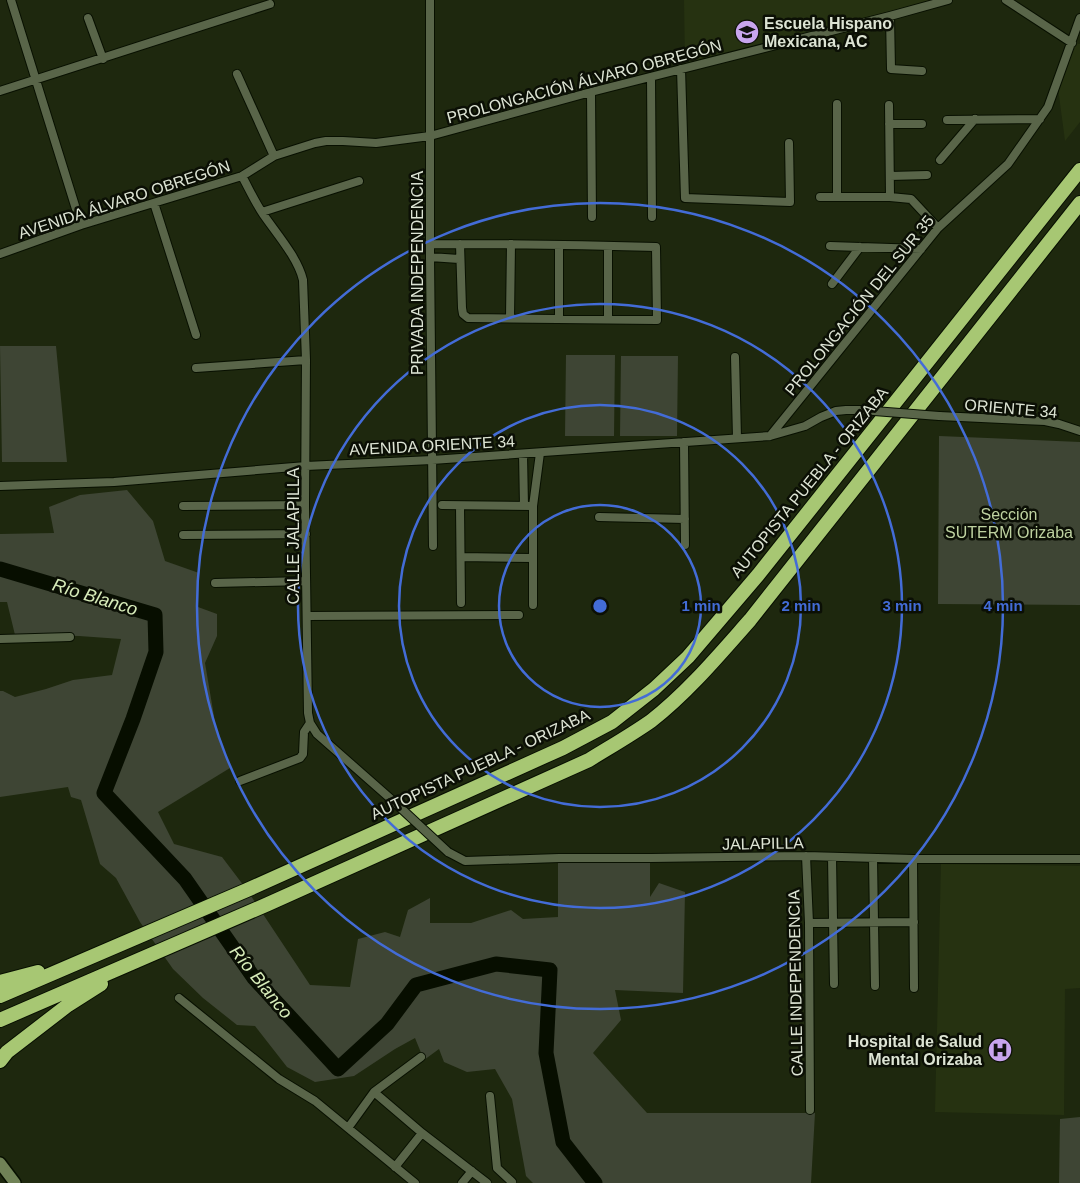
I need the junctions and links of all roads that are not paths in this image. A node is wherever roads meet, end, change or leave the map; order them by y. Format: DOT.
graph roads {
  1 [pos="11,0"];
  2 [pos="430,0"];
  3 [pos="948,0"];
  4 [pos="1006,0"];
  5 [pos="270,4"];
  6 [pos="890,16"];
  7 [pos="88,18"];
  8 [pos="1080,18"];
  9 [pos="1072,43"];
  10 [pos="103,58"];
  11 [pos="682,69"];
  12 [pos="922,71"];
  13 [pos="237,74"];
  14 [pos="651,77"];
  15 [pos="36,80"];
  16 [pos="0,91"];
  17 [pos="591,92"];
  18 [pos="837,104"];
  19 [pos="889,105"];
  20 [pos="975,119"];
  21 [pos="1040,119"];
  22 [pos="947,120"];
  23 [pos="889,124"];
  24 [pos="922,124"];
  25 [pos="430,136"];
  26 [pos="789,143"];
  27 [pos="274,156"];
  28 [pos="940,160"];
  29 [pos="1080,170"];
  30 [pos="927,175"];
  31 [pos="242,176"];
  32 [pos="890,176"];
  33 [pos="358,181"];
  34 [pos="820,197"];
  35 [pos="837,197"];
  36 [pos="890,197"];
  37 [pos="154,203"];
  38 [pos="1080,203"];
  39 [pos="262,212"];
  40 [pos="652,216"];
  41 [pos="592,217"];
  42 [pos="81,225"];
  43 [pos="938,228"];
  44 [pos="430,244"];
  45 [pos="460,244"];
  46 [pos="511,244"];
  47 [pos="559,245"];
  48 [pos="608,246"];
  49 [pos="830,246"];
  50 [pos="860,247"];
  51 [pos="920,249"];
  52 [pos="0,254"];
  53 [pos="430,257"];
  54 [pos="459,259"];
  55 [pos="832,284"];
  56 [pos="510,318"];
  57 [pos="559,318"];
  58 [pos="608,319"];
  59 [pos="196,334"];
  60 [pos="735,357"];
  61 [pos="306,360"];
  62 [pos="196,368"];
  63 [pos="861,410"];
  64 [pos="1080,431"];
  65 [pos="770,436"];
  66 [pos="737,438"];
  67 [pos="684,442"];
  68 [pos="540,453"];
  69 [pos="524,454"];
  70 [pos="432,460"];
  71 [pos="306,466"];
  72 [pos="0,486"];
  73 [pos="305,504"];
  74 [pos="442,505"];
  75 [pos="183,506"];
  76 [pos="460,506"];
  77 [pos="524,506"];
  78 [pos="533,506"];
  79 [pos="599,517"];
  80 [pos="685,519"];
  81 [pos="306,534"];
  82 [pos="183,535"];
  83 [pos="685,545"];
  84 [pos="433,546"];
  85 [pos="461,558"];
  86 [pos="533,558"];
  87 [pos="306,581"];
  88 [pos="215,583"];
  89 [pos="461,603"];
  90 [pos="533,605"];
  91 [pos="519,615"];
  92 [pos="306,616"];
  93 [pos="70,637"];
  94 [pos="0,639"];
  95 [pos="310,723"];
  96 [pos="240,781"];
  97 [pos="806,856"];
  98 [pos="832,856"];
  99 [pos="873,858"];
  100 [pos="913,859"];
  101 [pos="1080,859"];
  102 [pos="914,922"];
  103 [pos="809,923"];
  104 [pos="833,923"];
  105 [pos="874,923"];
  106 [pos="110,949"];
  107 [pos="135,962"];
  108 [pos="0,982"];
  109 [pos="834,984"];
  110 [pos="874,986"];
  111 [pos="914,988"];
  112 [pos="0,996"];
  113 [pos="178,998"];
  114 [pos="0,1020"];
  115 [pos="420,1057"];
  116 [pos="0,1061"];
  117 [pos="374,1092"];
  118 [pos="490,1096"];
  119 [pos="810,1110"];
  120 [pos="348,1128"];
  121 [pos="422,1133"];
  122 [pos="0,1163"];
  123 [pos="395,1167"];
  124 [pos="472,1171"];
  125 [pos="8,1178"];
  126 [pos="415,1183"];
  127 [pos="462,1183"];
  128 [pos="487,1183"];
  129 [pos="511,1183"];
  1 -- 15 [label="street"];
  2 -- 25 [label="street, PRIVADA INDEPENDENCIA"];
  3 -- 6 [label="street, PROLONGACIÓN ÁLVARO OBREGÓN"];
  4 -- 9 [label="street"];
  5 -- 10 [label="street"];
  6 -- 11 [label="street, PROLONGACIÓN ÁLVARO OBREGÓN"];
  6 -- 12 [label="street"];
  7 -- 10 [label="street"];
  8 -- 9 [label="street, PROLONGACIÓN DEL SUR 35"];
  9 -- 21 [label="street, PROLONGACIÓN DEL SUR 35"];
  10 -- 15 [label="street"];
  11 -- 14 [label="street, PROLONGACIÓN ÁLVARO OBREGÓN"];
  11 -- 26 [label="street"];
  13 -- 27 [label="street"];
  14 -- 17 [label="street, PROLONGACIÓN ÁLVARO OBREGÓN"];
  14 -- 40 [label="street"];
  15 -- 16 [label="street"];
  15 -- 42 [label="street"];
  17 -- 25 [label="street, PROLONGACIÓN ÁLVARO OBREGÓN"];
  17 -- 41 [label="street"];
  18 -- 35 [label="street"];
  19 -- 23 [label="street"];
  20 -- 21 [label="street"];
  20 -- 22 [label="street"];
  20 -- 28 [label="street"];
  21 -- 43 [label="street, PROLONGACIÓN DEL SUR 35"];
  23 -- 24 [label="street"];
  23 -- 32 [label="street"];
  25 -- 27 [label="street, AVENIDA ÁLVARO OBREGÓN"];
  25 -- 44 [label="street, PRIVADA INDEPENDENCIA"];
  27 -- 31 [label="street, AVENIDA ÁLVARO OBREGÓN"];
  29 -- 106 [label="highway, AUTOPISTA PUEBLA - ORIZABA"];
  30 -- 32 [label="street"];
  31 -- 37 [label="street, AVENIDA ÁLVARO OBREGÓN"];
  31 -- 39 [label="street, CALLE JALAPILLA"];
  32 -- 36 [label="street"];
  33 -- 39 [label="street"];
  34 -- 35 [label="street"];
  35 -- 36 [label="street"];
  36 -- 43 [label="street"];
  37 -- 42 [label="street, AVENIDA ÁLVARO OBREGÓN"];
  37 -- 59 [label="street"];
  38 -- 107 [label="highway"];
  39 -- 61 [label="street, CALLE JALAPILLA"];
  42 -- 52 [label="street, AVENIDA ÁLVARO OBREGÓN"];
  43 -- 51 [label="street, PROLONGACIÓN DEL SUR 35"];
  44 -- 45 [label="street"];
  44 -- 53 [label="street, PRIVADA INDEPENDENCIA"];
  45 -- 46 [label="street"];
  45 -- 54 [label="street"];
  46 -- 47 [label="street"];
  46 -- 56 [label="street"];
  47 -- 48 [label="street"];
  47 -- 57 [label="street"];
  48 -- 58 [label="street"];
  48 -- 58 [label="street"];
  49 -- 50 [label="street"];
  50 -- 51 [label="street"];
  50 -- 55 [label="street"];
  51 -- 65 [label="street, PROLONGACIÓN DEL SUR 35"];
  53 -- 54 [label="street"];
  53 -- 70 [label="street, PRIVADA INDEPENDENCIA"];
  54 -- 56 [label="street"];
  56 -- 57 [label="street"];
  57 -- 58 [label="street"];
  60 -- 66 [label="street"];
  61 -- 62 [label="street"];
  61 -- 71 [label="street, CALLE JALAPILLA"];
  63 -- 64 [label="street, ORIENTE 34, bridge"];
  63 -- 65 [label="street, AVENIDA ORIENTE 34"];
  65 -- 66 [label="street, AVENIDA ORIENTE 34"];
  66 -- 67 [label="street, AVENIDA ORIENTE 34"];
  67 -- 68 [label="street, AVENIDA ORIENTE 34"];
  67 -- 80 [label="street"];
  68 -- 69 [label="street, AVENIDA ORIENTE 34"];
  68 -- 78 [label="street"];
  69 -- 70 [label="street, AVENIDA ORIENTE 34"];
  69 -- 77 [label="street"];
  70 -- 71 [label="street, AVENIDA ORIENTE 34"];
  70 -- 84 [label="street, PRIVADA INDEPENDENCIA"];
  71 -- 72 [label="street, AVENIDA ORIENTE 34"];
  71 -- 73 [label="street, CALLE JALAPILLA"];
  73 -- 75 [label="street"];
  73 -- 81 [label="street, CALLE JALAPILLA"];
  74 -- 76 [label="street"];
  76 -- 77 [label="street"];
  76 -- 85 [label="street"];
  77 -- 78 [label="street"];
  78 -- 86 [label="street"];
  79 -- 80 [label="street"];
  80 -- 83 [label="street"];
  81 -- 82 [label="street"];
  81 -- 87 [label="street, CALLE JALAPILLA"];
  85 -- 86 [label="street"];
  85 -- 89 [label="street"];
  86 -- 90 [label="street"];
  87 -- 88 [label="street"];
  87 -- 92 [label="street, CALLE JALAPILLA"];
  91 -- 92 [label="street"];
  92 -- 95 [label="street, CALLE JALAPILLA"];
  93 -- 94 [label="street"];
  95 -- 96 [label="street"];
  95 -- 97 [label="street, JALAPILLA, bridge"];
  97 -- 98 [label="street, JALAPILLA"];
  97 -- 103 [label="street, CALLE INDEPENDENCIA"];
  98 -- 99 [label="street, JALAPILLA"];
  98 -- 104 [label="street"];
  99 -- 100 [label="street, JALAPILLA"];
  99 -- 105 [label="street"];
  100 -- 101 [label="street, JALAPILLA"];
  100 -- 102 [label="street"];
  102 -- 105 [label="street"];
  102 -- 111 [label="street"];
  103 -- 104 [label="street"];
  103 -- 119 [label="street, CALLE INDEPENDENCIA"];
  104 -- 105 [label="street"];
  104 -- 109 [label="street"];
  105 -- 110 [label="street"];
  106 -- 108 [label="highway"];
  106 -- 112 [label="highway, AUTOPISTA PUEBLA - ORIZABA"];
  107 -- 114 [label="highway"];
  107 -- 116 [label="highway"];
  113 -- 120 [label="street"];
  115 -- 117 [label="street"];
  117 -- 120 [label="street"];
  117 -- 121 [label="street"];
  118 -- 129 [label="street"];
  120 -- 123 [label="street"];
  121 -- 123 [label="street"];
  121 -- 124 [label="street"];
  122 -- 125 [label="street"];
  123 -- 126 [label="street"];
  124 -- 127 [label="street"];
  124 -- 128 [label="street"];
}
